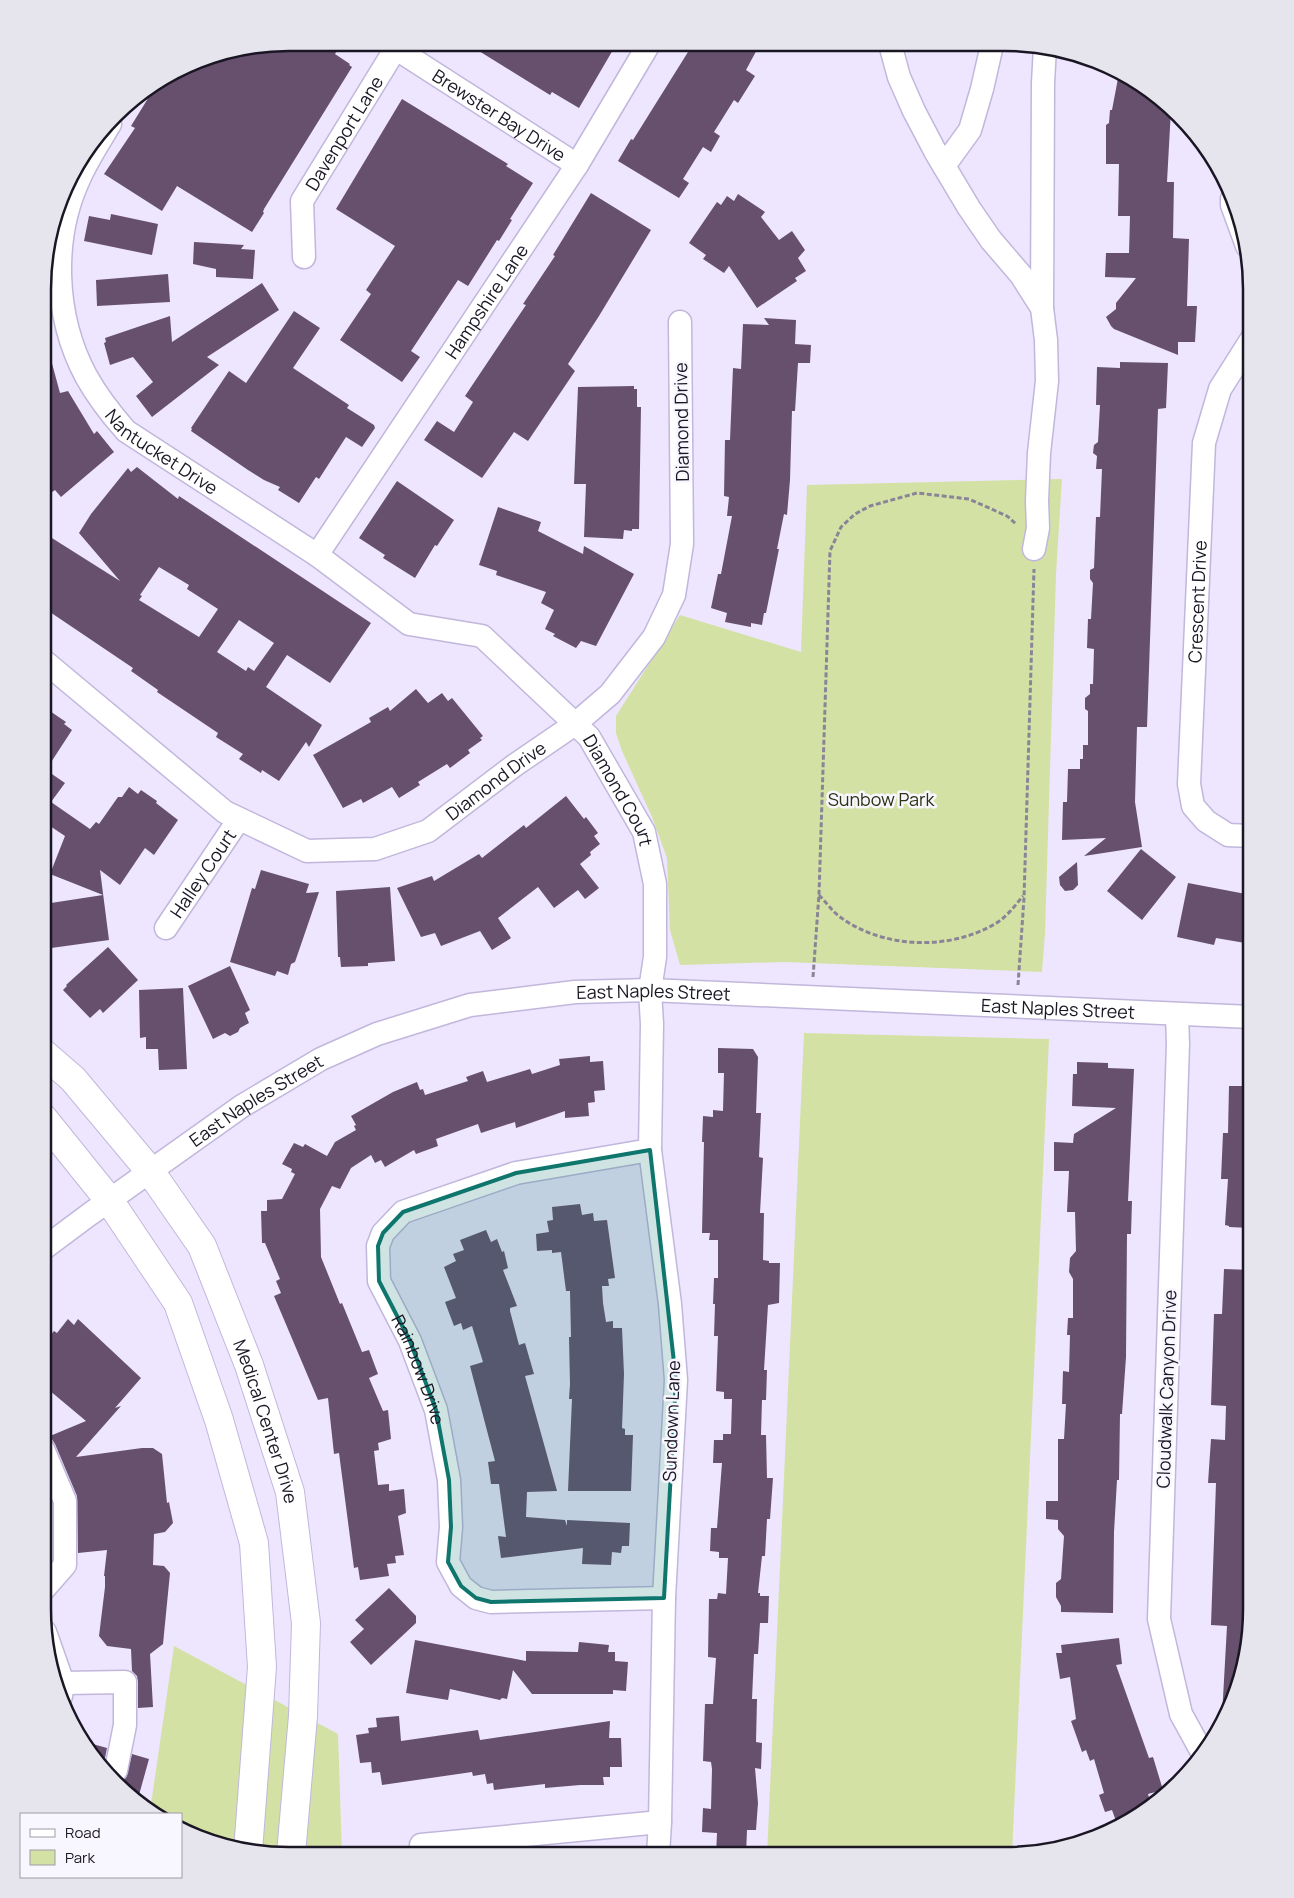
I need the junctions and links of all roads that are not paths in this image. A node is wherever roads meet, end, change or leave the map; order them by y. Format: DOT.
graph roads {
  1 [pos="394,51"];
  2 [pos="405,51"];
  3 [pos="645,51"];
  4 [pos="892,51"];
  5 [pos="990,51"];
  6 [pos="1045,55"];
  7 [pos="90,158"];
  8 [pos="578,164"];
  9 [pos="944,166"];
  10 [pos="80,176"];
  11 [pos="80,176"];
  12 [pos="304,257"];
  13 [pos="1042,308"];
  14 [pos="680,322"];
  15 [pos="1243,354"];
  16 [pos="1034,549"];
  17 [pos="317,555"];
  18 [pos="482,636"];
  19 [pos="51,667"];
  20 [pos="575,724"];
  21 [pos="239,818"];
  22 [pos="1243,836"];
  23 [pos="166,928"];
  24 [pos="650,990"];
  25 [pos="1177,1015"];
  26 [pos="1243,1017"];
  27 [pos="51,1060"];
  28 [pos="51,1128"];
  29 [pos="650,1150"];
  30 [pos="150,1171"];
  31 [pos="109,1200"];
  32 [pos="51,1243"];
  33 [pos="51,1468"];
  34 [pos="51,1580"];
  35 [pos="664,1598"];
  36 [pos="66,1690"];
  37 [pos="1199,1747"];
  38 [pos="116,1770"];
  39 [pos="660,1822"];
  40 [pos="249,1843"];
  41 [pos="421,1845"];
  42 [pos="291,1847"];
  43 [pos="658,1847"];
  1 -- 12 [label="street, Davenport Lane"];
  2 -- 8 [label="street, Brewster Bay Drive"];
  3 -- 8 [label="street, Hampshire Lane"];
  4 -- 9 [label="street"];
  5 -- 9 [label="street"];
  6 -- 13 [label="street"];
  7 -- 10 [label="street, Nantucket Drive"];
  8 -- 17 [label="street, Hampshire Lane"];
  9 -- 13 [label="street"];
  11 -- 17 [label="street, Nantucket Drive"];
  13 -- 16 [label="street"];
  14 -- 20 [label="street, Diamond Drive"];
  15 -- 22 [label="street, Crescent Drive"];
  17 -- 18 [label="street, Nantucket Drive"];
  18 -- 20 [label="street, Diamond Court"];
  19 -- 21 [label="street, Diamond Drive"];
  20 -- 21 [label="street, Diamond Drive"];
  20 -- 24 [label="street, Diamond Court"];
  21 -- 23 [label="street, Halley Court"];
  24 -- 25 [label="street, East Naples Street"];
  24 -- 29 [label="street, Sundown Lane"];
  24 -- 30 [label="street, East Naples Street"];
  25 -- 26 [label="street, East Naples Street"];
  25 -- 37 [label="street, Cloudwalk Canyon Drive"];
  27 -- 30 [label="main road, Medical Center Drive"];
  28 -- 31 [label="main road"];
  29 -- 35 [label="street, Sundown Lane"];
  29 -- 35 [label="street, Rainbow Drive"];
  30 -- 31 [label="street, East Naples Street"];
  30 -- 42 [label="main road, Medical Center Drive"];
  31 -- 32 [label="street, East Naples Street"];
  31 -- 40 [label="main road"];
  33 -- 34 [label="street"];
  35 -- 39 [label="street, Sundown Lane"];
  36 -- 38 [label="street"];
  39 -- 41 [label="street"];
  39 -- 43 [label="street, Sundown Lane"];
}
